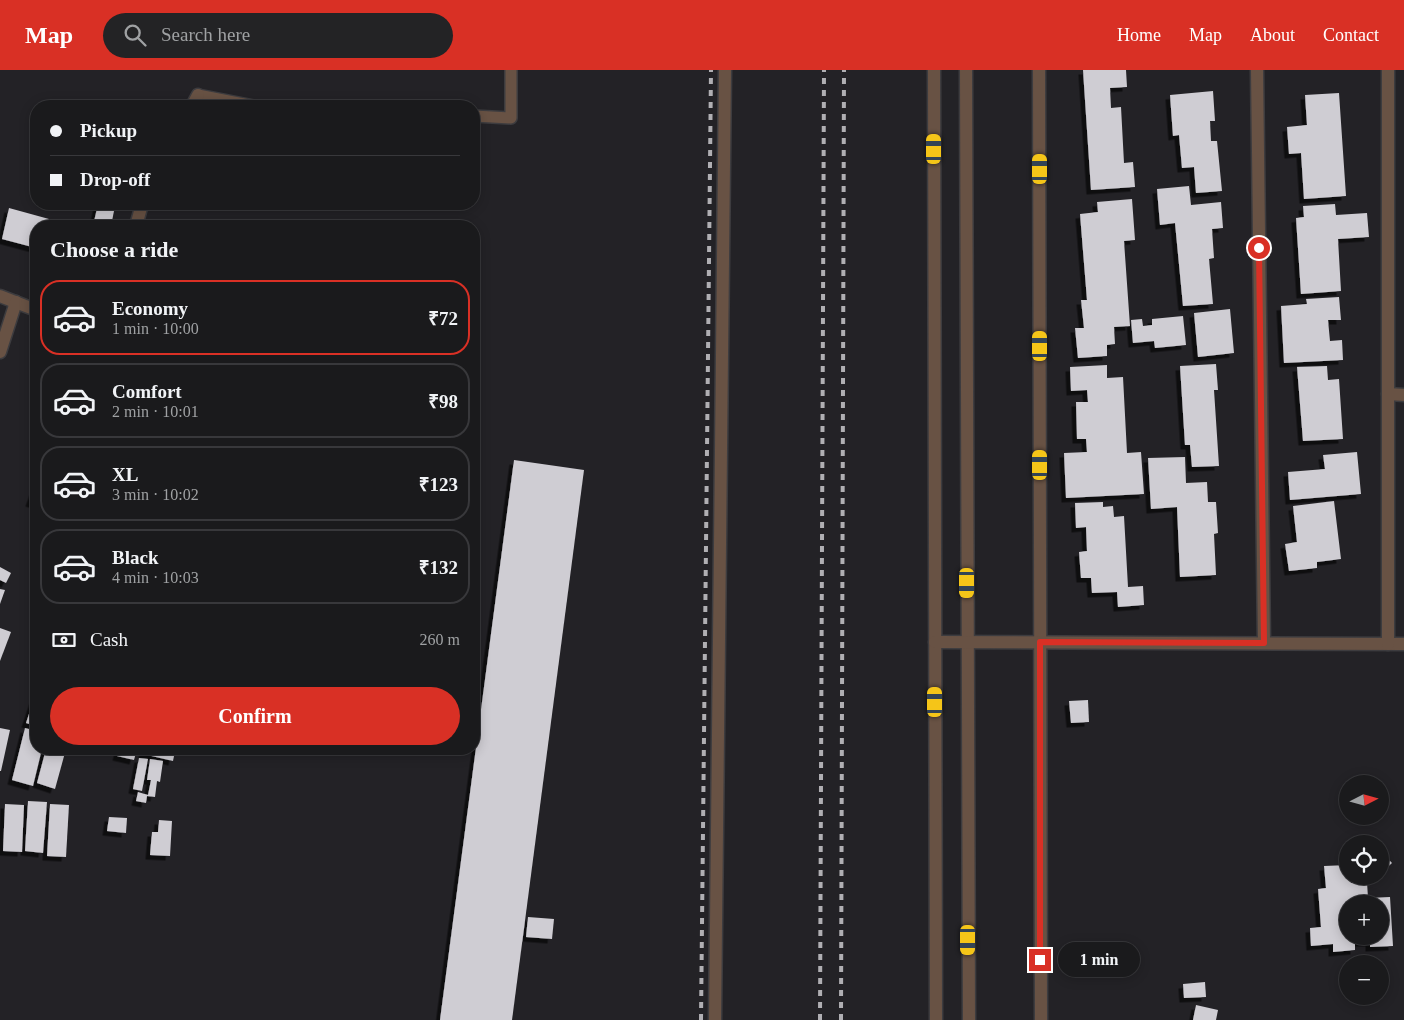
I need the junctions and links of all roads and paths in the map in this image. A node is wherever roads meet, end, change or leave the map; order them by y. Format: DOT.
graph roads {
  1 [pos="512,70"];
  2 [pos="725,70"];
  3 [pos="934,70"];
  4 [pos="966,70"];
  5 [pos="1040,70"];
  6 [pos="1257,70"];
  7 [pos="1388,70"];
  8 [pos="480,116"];
  9 [pos="0,296"];
  10 [pos="16,302"];
  11 [pos="30,308"];
  12 [pos="0,352"];
  13 [pos="1388,394"];
  14 [pos="1404,395"];
  15 [pos="935,642"];
  16 [pos="968,642"];
  17 [pos="1040,642"];
  18 [pos="1264,643"];
  19 [pos="1388,644"];
  20 [pos="1404,644"];
  21 [pos="715,1020"];
  22 [pos="936,1020"];
  23 [pos="969,1020"];
  24 [pos="1040,1020"];
  1 -- 8 [label="lane"];
  2 -- 21 [label="street"];
  3 -- 15 [label="street"];
  4 -- 16 [label="street"];
  5 -- 17 [label="street"];
  6 -- 18 [label="street"];
  7 -- 13 [label="street"];
  9 -- 10 [label="street"];
  10 -- 11 [label="street"];
  10 -- 12 [label="street"];
  13 -- 14 [label="street"];
  13 -- 19 [label="street"];
  15 -- 16 [label="street"];
  15 -- 22 [label="street"];
  16 -- 17 [label="street"];
  16 -- 23 [label="street"];
  17 -- 18 [label="street"];
  17 -- 24 [label="street"];
  18 -- 19 [label="street"];
  19 -- 20 [label="street"];
}
